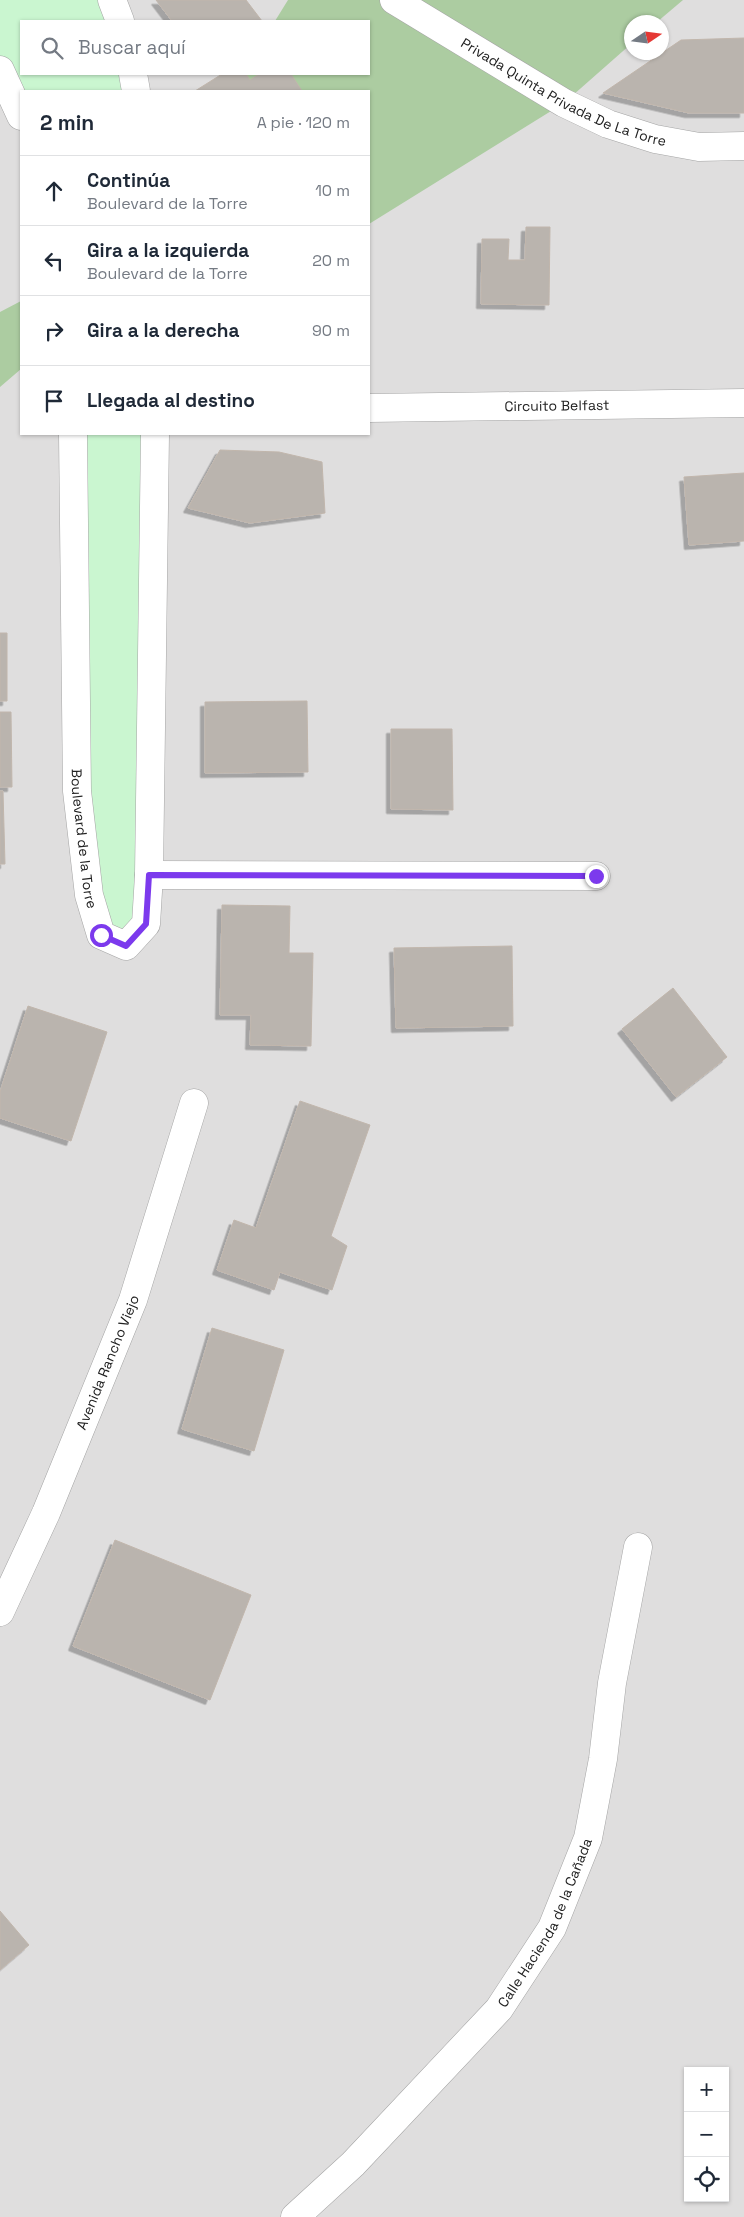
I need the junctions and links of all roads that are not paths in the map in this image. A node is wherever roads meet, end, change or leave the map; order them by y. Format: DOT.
graph roads {
  1 [pos="112,0"];
  2 [pos="394,0"];
  3 [pos="120,20"];
  4 [pos="0,70"];
  5 [pos="133,75"];
  6 [pos="136,90"];
  7 [pos="20,114"];
  8 [pos="744,146"];
  9 [pos="744,403"];
  10 [pos="370,408"];
  11 [pos="73,435"];
  12 [pos="155,435"];
  13 [pos="149,875"];
  14 [pos="596,876"];
  15 [pos="194,1103"];
  16 [pos="638,1547"];
  17 [pos="0,1612"];
  18 [pos="295,2217"];
  1 -- 3 [label="street"];
  2 -- 8 [label="street, Privada Quinta Privada De La Torre"];
  4 -- 7 [label="street"];
  5 -- 6 [label="street"];
  9 -- 10 [label="street, Circuito Belfast"];
  11 -- 13 [label="street, Boulevard de la Torre"];
  12 -- 13 [label="street, Boulevard de la Torre"];
  13 -- 14 [label="street"];
  15 -- 17 [label="street, Avenida Rancho Viejo"];
  16 -- 18 [label="street, Calle Hacienda de la Cañada"];
}
